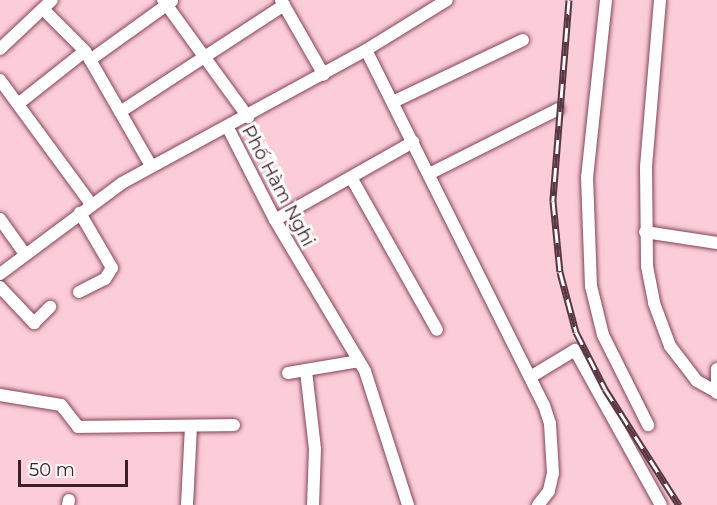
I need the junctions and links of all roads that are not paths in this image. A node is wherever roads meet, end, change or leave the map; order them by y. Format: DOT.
graph roads {
  1 [pos="447,0"];
  2 [pos="606,0"];
  3 [pos="660,0"];
  4 [pos="167,2"];
  5 [pos="283,2"];
  6 [pos="47,4"];
  7 [pos="523,40"];
  8 [pos="0,49"];
  9 [pos="366,50"];
  10 [pos="204,55"];
  11 [pos="87,56"];
  12 [pos="324,75"];
  13 [pos="0,80"];
  14 [pos="393,102"];
  15 [pos="18,104"];
  16 [pos="558,109"];
  17 [pos="120,112"];
  18 [pos="248,117"];
  19 [pos="228,128"];
  20 [pos="413,142"];
  21 [pos="151,166"];
  22 [pos="429,174"];
  23 [pos="352,180"];
  24 [pos="91,204"];
  25 [pos="80,213"];
  26 [pos="0,219"];
  27 [pos="275,220"];
  28 [pos="645,232"];
  29 [pos="717,243"];
  30 [pos="25,254"];
  31 [pos="0,274"];
  32 [pos="0,287"];
  33 [pos="79,292"];
  34 [pos="50,307"];
  35 [pos="437,330"];
  36 [pos="359,361"];
  37 [pos="717,369"];
  38 [pos="306,371"];
  39 [pos="288,373"];
  40 [pos="532,376"];
  41 [pos="716,392"];
  42 [pos="0,395"];
  43 [pos="234,425"];
  44 [pos="648,425"];
  45 [pos="191,426"];
  46 [pos="186,505"];
  47 [pos="313,505"];
  48 [pos="408,505"];
  49 [pos="538,505"];
  50 [pos="660,505"];
  1 -- 9 [label="street"];
  2 -- 44 [label="street"];
  3 -- 28 [label="street"];
  4 -- 10 [label="street"];
  4 -- 11 [label="street"];
  5 -- 10 [label="street"];
  5 -- 12 [label="street"];
  6 -- 8 [label="street"];
  6 -- 11 [label="street"];
  7 -- 14 [label="street"];
  9 -- 12 [label="street"];
  9 -- 14 [label="street"];
  10 -- 17 [label="street"];
  10 -- 18 [label="street"];
  11 -- 15 [label="street"];
  11 -- 17 [label="street"];
  12 -- 18 [label="street"];
  13 -- 15 [label="street"];
  14 -- 20 [label="street"];
  15 -- 24 [label="street"];
  16 -- 22 [label="street"];
  17 -- 21 [label="street"];
  18 -- 19 [label="street"];
  19 -- 21 [label="street, Phố Hàm Nghi"];
  19 -- 27 [label="street, Phố Hàm Nghi"];
  20 -- 22 [label="street"];
  20 -- 23 [label="street"];
  21 -- 24 [label="street, Phố Hàm Nghi"];
  22 -- 40 [label="street"];
  23 -- 27 [label="street"];
  23 -- 35 [label="street"];
  24 -- 25 [label="street, Phố Hàm Nghi"];
  25 -- 30 [label="street, Phố Hàm Nghi"];
  25 -- 33 [label="street"];
  26 -- 30 [label="street"];
  27 -- 36 [label="street, Phố Hàm Nghi"];
  28 -- 29 [label="street"];
  28 -- 41 [label="street"];
  30 -- 31 [label="street, Phố Hàm Nghi"];
  32 -- 34 [label="street"];
  36 -- 38 [label="street"];
  36 -- 48 [label="street, Phố Hàm Nghi"];
  37 -- 41 [label="street"];
  38 -- 39 [label="street"];
  38 -- 47 [label="street"];
  40 -- 49 [label="street"];
  40 -- 50 [label="street"];
  42 -- 45 [label="street"];
  43 -- 45 [label="street"];
  45 -- 46 [label="street"];
}
